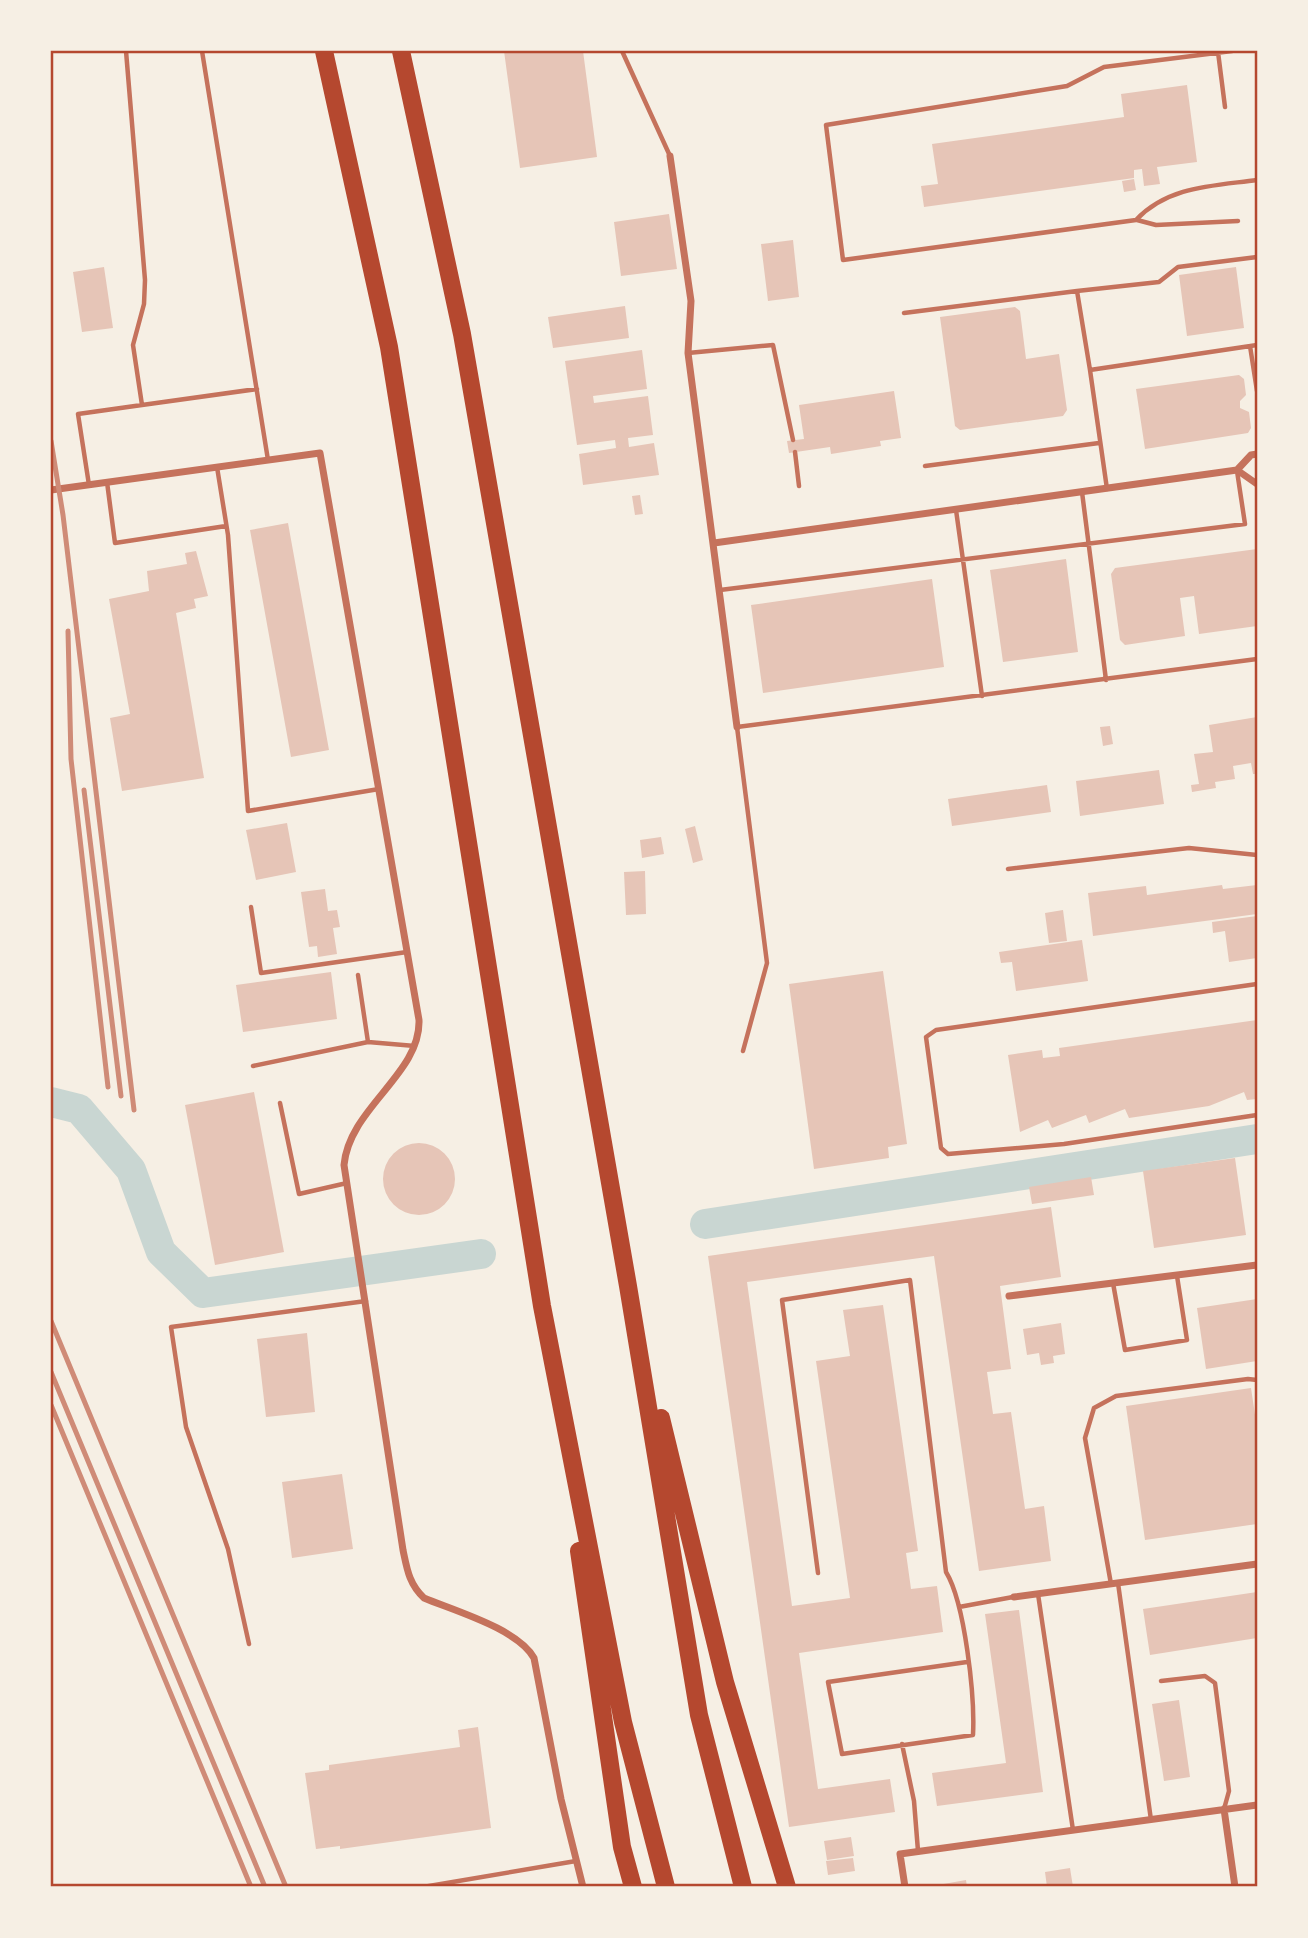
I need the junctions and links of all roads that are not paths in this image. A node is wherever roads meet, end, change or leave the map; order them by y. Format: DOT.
graph roads {
  1 [pos="126,51"];
  2 [pos="202,51"];
  3 [pos="324,51"];
  4 [pos="401,51"];
  5 [pos="622,51"];
  6 [pos="1232,51"];
  7 [pos="1218,52"];
  8 [pos="1224,107"];
  9 [pos="670,156"];
  10 [pos="1257,180"];
  11 [pos="1136,220"];
  12 [pos="1238,221"];
  13 [pos="1257,257"];
  14 [pos="1077,290"];
  15 [pos="904,313"];
  16 [pos="1257,345"];
  17 [pos="1250,346"];
  18 [pos="688,353"];
  19 [pos="1090,370"];
  20 [pos="257,389"];
  21 [pos="1257,391"];
  22 [pos="142,405"];
  23 [pos="793,440"];
  24 [pos="1099,443"];
  25 [pos="795,453"];
  26 [pos="1257,454"];
  27 [pos="268,460"];
  28 [pos="925,466"];
  29 [pos="217,467"];
  30 [pos="1237,470"];
  31 [pos="107,482"];
  32 [pos="89,485"];
  33 [pos="1257,485"];
  34 [pos="799,486"];
  35 [pos="1107,489"];
  36 [pos="51,490"];
  37 [pos="1082,492"];
  38 [pos="956,509"];
  39 [pos="226,526"];
  40 [pos="1088,542"];
  41 [pos="714,543"];
  42 [pos="964,559"];
  43 [pos="720,590"];
  44 [pos="1257,659"];
  45 [pos="1106,680"];
  46 [pos="982,696"];
  47 [pos="737,727"];
  48 [pos="380,789"];
  49 [pos="1257,855"];
  50 [pos="1008,869"];
  51 [pos="251,906"];
  52 [pos="407,952"];
  53 [pos="358,975"];
  54 [pos="1257,984"];
  55 [pos="368,1042"];
  56 [pos="416,1046"];
  57 [pos="743,1051"];
  58 [pos="253,1066"];
  59 [pos="280,1103"];
  60 [pos="1257,1115"];
  61 [pos="347,1183"];
  62 [pos="1257,1265"];
  63 [pos="1177,1276"];
  64 [pos="1113,1283"];
  65 [pos="628,1286"];
  66 [pos="1009,1296"];
  67 [pos="367,1300"];
  68 [pos="542,1306"];
  69 [pos="1257,1380"];
  70 [pos="1257,1564"];
  71 [pos="818,1573"];
  72 [pos="1114,1584"];
  73 [pos="1038,1594"];
  74 [pos="1014,1597"];
  75 [pos="959,1607"];
  76 [pos="249,1644"];
  77 [pos="967,1662"];
  78 [pos="1161,1681"];
  79 [pos="902,1744"];
  80 [pos="1257,1805"];
  81 [pos="1224,1810"];
  82 [pos="1150,1819"];
  83 [pos="1073,1830"];
  84 [pos="918,1851"];
  85 [pos="576,1861"];
  86 [pos="423,1887"];
  87 [pos="583,1887"];
  88 [pos="633,1887"];
  89 [pos="666,1887"];
  90 [pos="743,1887"];
  91 [pos="787,1887"];
  92 [pos="905,1887"];
  93 [pos="1235,1887"];
  1 -- 22 [label="lane"];
  2 -- 20 [label="lane"];
  3 -- 68 [label="highway"];
  4 -- 65 [label="highway"];
  5 -- 9 [label="lane"];
  6 -- 7 [label="lane"];
  7 -- 8 [label="lane"];
  7 -- 11 [label="lane"];
  9 -- 18 [label="street"];
  10 -- 11 [label="lane"];
  11 -- 12 [label="lane"];
  13 -- 14 [label="lane"];
  14 -- 15 [label="lane"];
  14 -- 19 [label="lane"];
  16 -- 17 [label="lane"];
  17 -- 19 [label="lane"];
  17 -- 21 [label="lane"];
  18 -- 23 [label="lane"];
  18 -- 41 [label="street"];
  19 -- 24 [label="lane"];
  20 -- 22 [label="lane"];
  20 -- 27 [label="lane"];
  22 -- 32 [label="lane"];
  24 -- 28 [label="lane"];
  24 -- 35 [label="lane"];
  25 -- 34 [label="lane"];
  26 -- 30 [label="street"];
  27 -- 29 [label="street"];
  27 -- 48 [label="street"];
  29 -- 31 [label="street"];
  29 -- 39 [label="lane"];
  30 -- 33 [label="street"];
  30 -- 35 [label="street"];
  30 -- 40 [label="lane"];
  31 -- 32 [label="street"];
  31 -- 39 [label="lane"];
  32 -- 36 [label="street"];
  35 -- 37 [label="street"];
  37 -- 38 [label="street"];
  37 -- 40 [label="lane"];
  38 -- 41 [label="street"];
  38 -- 42 [label="lane"];
  39 -- 48 [label="lane"];
  40 -- 42 [label="lane"];
  40 -- 45 [label="lane"];
  41 -- 43 [label="street"];
  42 -- 43 [label="lane"];
  42 -- 46 [label="lane"];
  43 -- 47 [label="street"];
  44 -- 45 [label="lane"];
  45 -- 46 [label="lane"];
  46 -- 47 [label="lane"];
  47 -- 57 [label="lane"];
  48 -- 52 [label="street"];
  49 -- 50 [label="lane"];
  51 -- 52 [label="lane"];
  52 -- 56 [label="street"];
  53 -- 55 [label="lane"];
  54 -- 60 [label="lane"];
  55 -- 56 [label="lane"];
  55 -- 58 [label="lane"];
  56 -- 61 [label="street"];
  59 -- 61 [label="lane"];
  61 -- 67 [label="street"];
  62 -- 63 [label="street"];
  63 -- 64 [label="street"];
  63 -- 64 [label="lane"];
  64 -- 66 [label="street"];
  65 -- 90 [label="highway"];
  65 -- 91 [label="highway"];
  67 -- 76 [label="lane"];
  67 -- 85 [label="street"];
  68 -- 88 [label="highway"];
  68 -- 89 [label="highway"];
  69 -- 72 [label="lane"];
  70 -- 72 [label="street"];
  71 -- 75 [label="lane"];
  72 -- 73 [label="street"];
  72 -- 82 [label="lane"];
  73 -- 74 [label="street"];
  73 -- 83 [label="lane"];
  74 -- 75 [label="lane"];
  75 -- 77 [label="lane"];
  77 -- 79 [label="lane"];
  77 -- 79 [label="lane"];
  78 -- 81 [label="lane"];
  79 -- 84 [label="lane"];
  80 -- 81 [label="street"];
  81 -- 82 [label="street"];
  81 -- 93 [label="street"];
  82 -- 83 [label="street"];
  83 -- 84 [label="street"];
  84 -- 92 [label="street"];
  85 -- 86 [label="lane"];
  85 -- 87 [label="street"];
}
